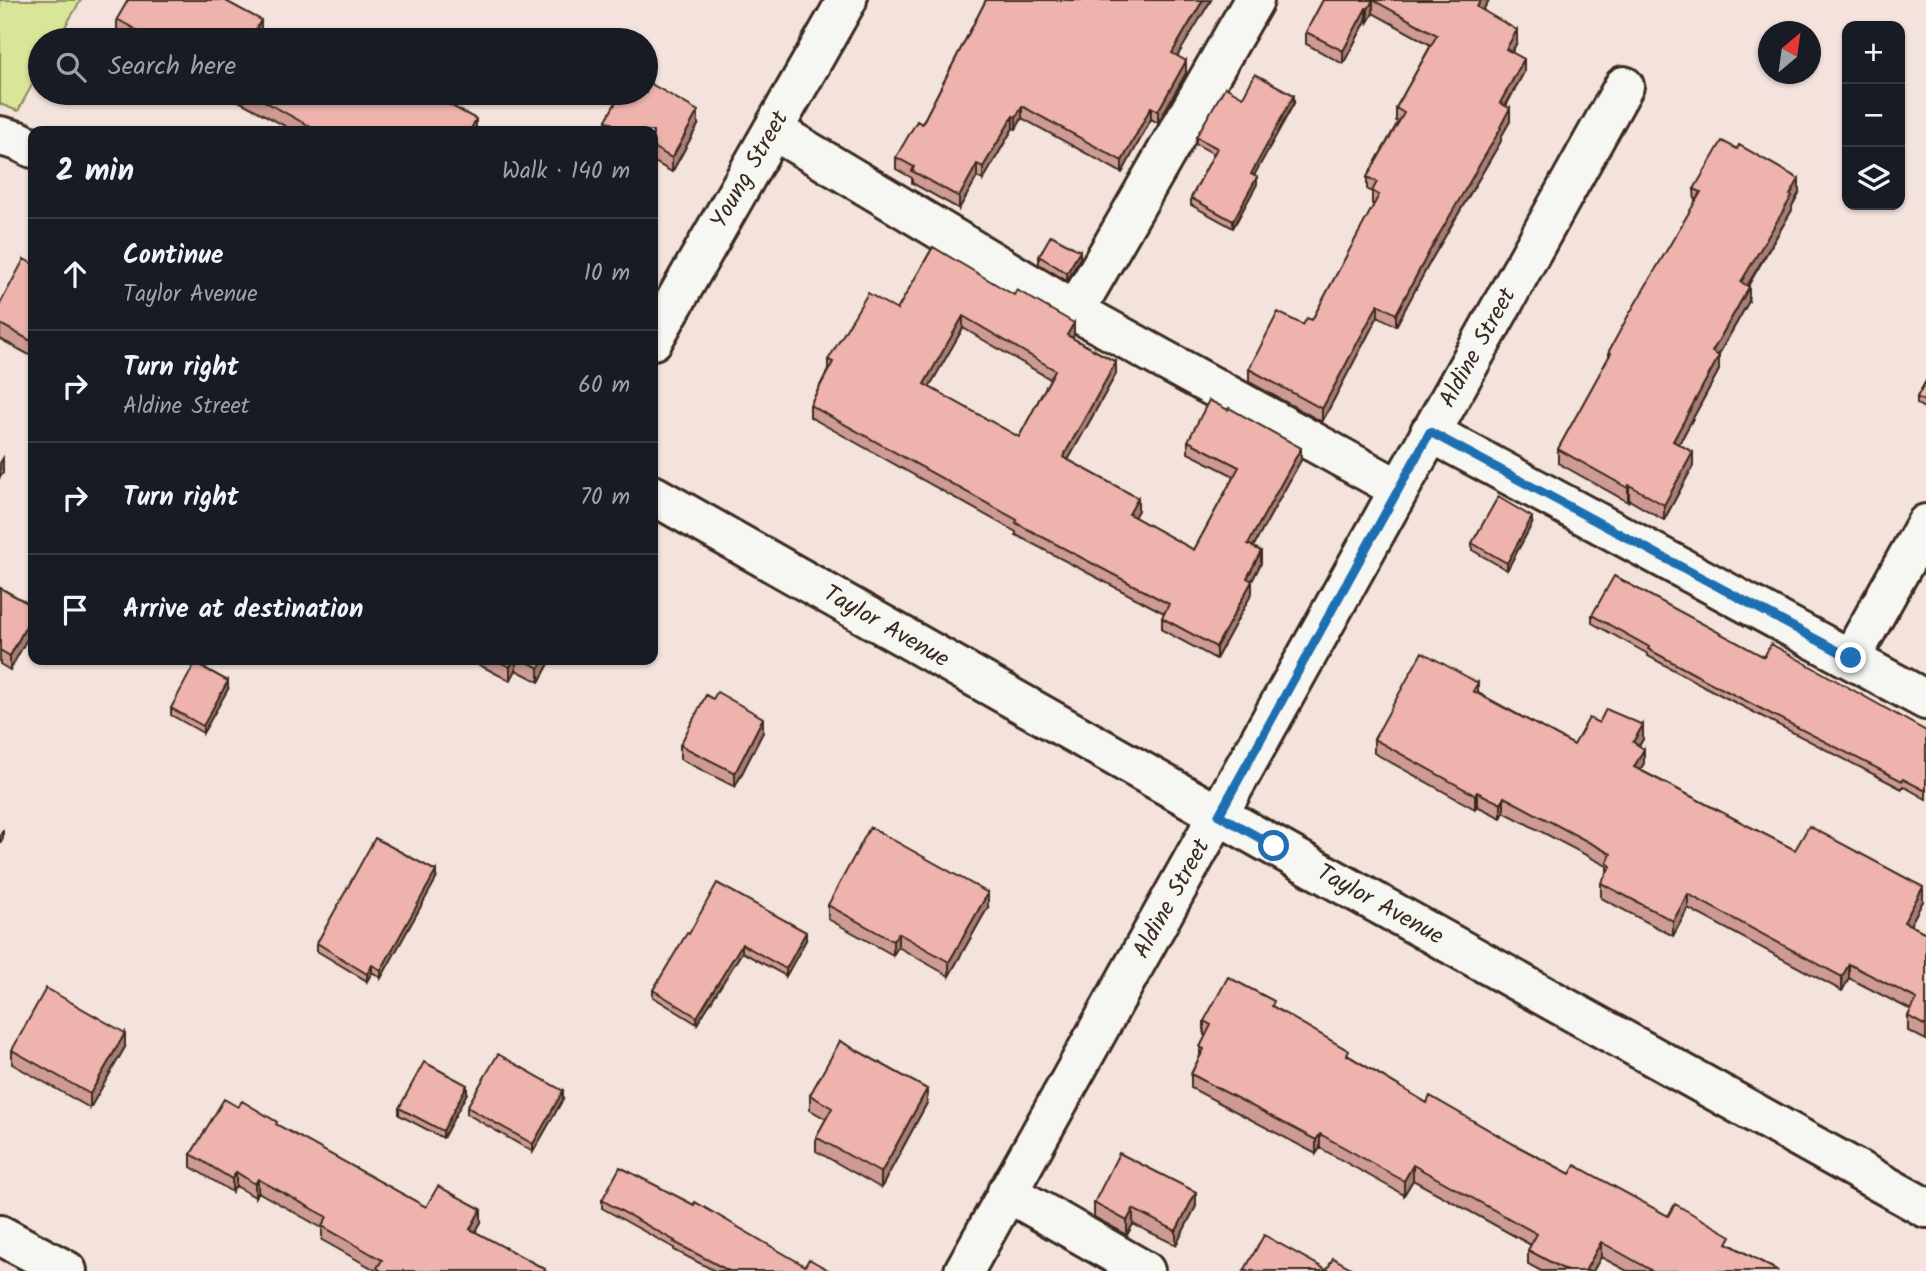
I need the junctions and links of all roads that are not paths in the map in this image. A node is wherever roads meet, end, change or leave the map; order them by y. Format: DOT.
graph roads {
  1 [pos="847,0"];
  2 [pos="1254,0"];
  3 [pos="1624,86"];
  4 [pos="773,130"];
  5 [pos="0,136"];
  6 [pos="28,146"];
  7 [pos="1075,311"];
  8 [pos="658,331"];
  9 [pos="1430,432"];
  10 [pos="1399,489"];
  11 [pos="658,498"];
  12 [pos="1926,524"];
  13 [pos="1851,658"];
  14 [pos="1926,700"];
  15 [pos="1219,815"];
  16 [pos="1007,1192"];
  17 [pos="1926,1208"];
  18 [pos="0,1235"];
  19 [pos="67,1271"];
  20 [pos="964,1271"];
  21 [pos="1145,1271"];
  1 -- 4 [label="street, Young Street"];
  2 -- 7 [label="street"];
  3 -- 9 [label="street, Aldine Street"];
  4 -- 7 [label="street"];
  4 -- 8 [label="street, Young Street"];
  5 -- 6 [label="street"];
  7 -- 10 [label="street"];
  9 -- 10 [label="street, Aldine Street"];
  9 -- 13 [label="street"];
  10 -- 15 [label="street, Aldine Street"];
  11 -- 15 [label="street, Taylor Avenue"];
  12 -- 13 [label="street"];
  13 -- 14 [label="street"];
  15 -- 16 [label="street, Aldine Street"];
  15 -- 17 [label="street, Taylor Avenue"];
  16 -- 20 [label="street, Aldine Street"];
  16 -- 21 [label="street"];
  18 -- 19 [label="street"];
}
